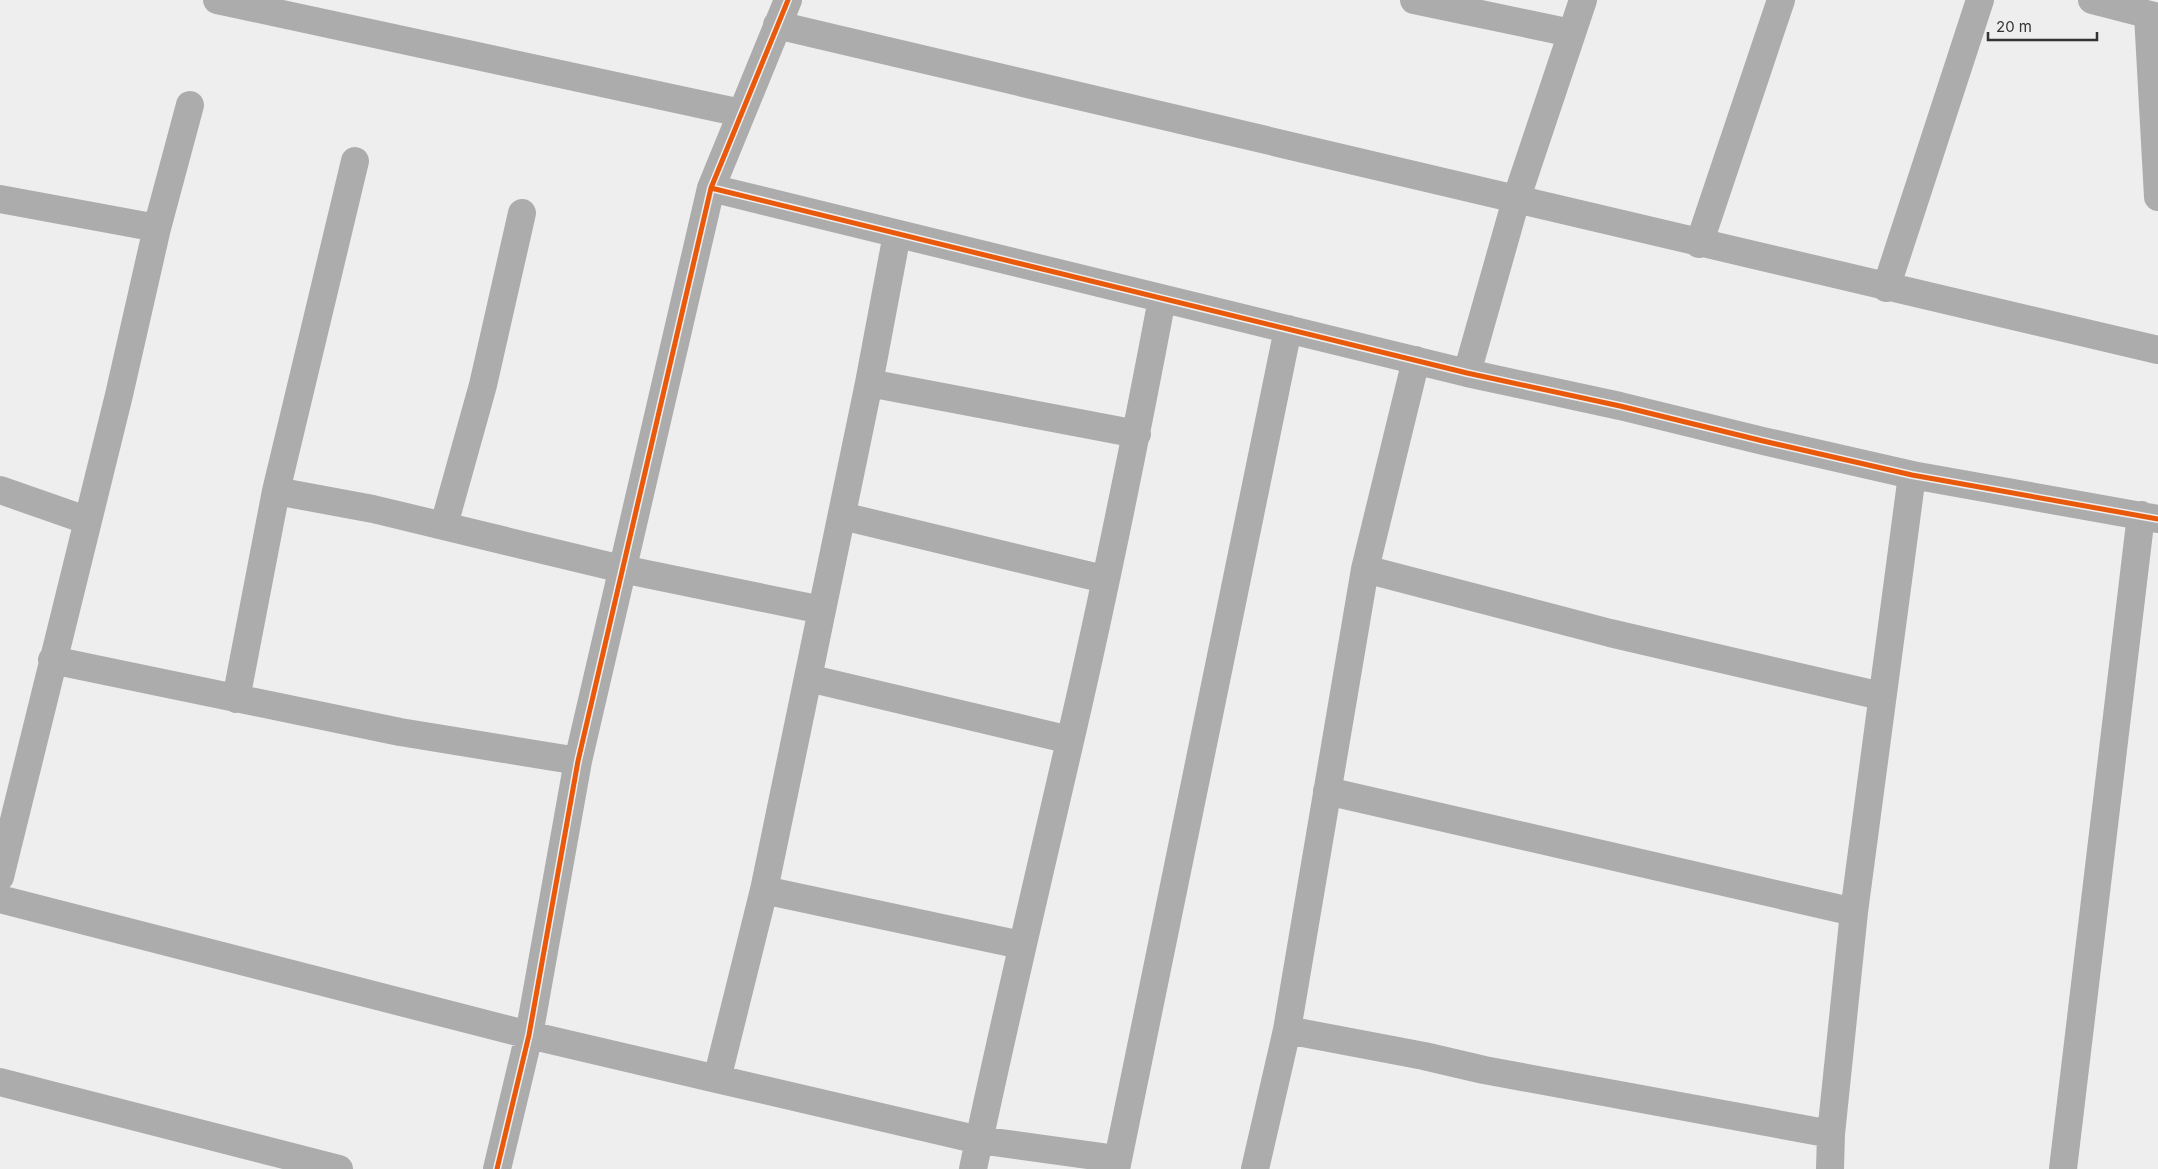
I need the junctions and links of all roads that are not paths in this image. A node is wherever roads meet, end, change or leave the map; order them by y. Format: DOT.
graph roads {
  1 [pos="217,0"];
  2 [pos="788,0"];
  3 [pos="1414,0"];
  4 [pos="1583,0"];
  5 [pos="1781,0"];
  6 [pos="1980,0"];
  7 [pos="2092,0"];
  8 [pos="2153,16"];
  9 [pos="777,25"];
  10 [pos="1572,33"];
  11 [pos="190,105"];
  12 [pos="741,113"];
  13 [pos="355,161"];
  14 [pos="711,188"];
  15 [pos="2158,198"];
  16 [pos="0,199"];
  17 [pos="1516,200"];
  18 [pos="522,213"];
  19 [pos="157,228"];
  20 [pos="898,234"];
  21 [pos="1699,244"];
  22 [pos="1886,288"];
  23 [pos="1162,299"];
  24 [pos="1288,329"];
  25 [pos="2158,350"];
  26 [pos="1416,360"];
  27 [pos="1467,373"];
  28 [pos="869,383"];
  29 [pos="1136,434"];
  30 [pos="1912,475"];
  31 [pos="0,490"];
  32 [pos="276,490"];
  33 [pos="842,516"];
  34 [pos="2150,517"];
  35 [pos="86,520"];
  36 [pos="444,525"];
  37 [pos="622,569"];
  38 [pos="1365,569"];
  39 [pos="1104,578"];
  40 [pos="822,610"];
  41 [pos="52,660"];
  42 [pos="808,678"];
  43 [pos="1882,696"];
  44 [pos="236,700"];
  45 [pos="1070,740"];
  46 [pos="578,761"];
  47 [pos="1327,791"];
  48 [pos="0,877"];
  49 [pos="764,890"];
  50 [pos="0,898"];
  51 [pos="1854,912"];
  52 [pos="1021,945"];
  53 [pos="1287,1030"];
  54 [pos="529,1035"];
  55 [pos="717,1079"];
  56 [pos="0,1082"];
  57 [pos="1831,1134"];
  58 [pos="979,1140"];
  59 [pos="1116,1164"];
  60 [pos="339,1169"];
  61 [pos="497,1169"];
  62 [pos="973,1169"];
  63 [pos="1255,1169"];
  64 [pos="1830,1169"];
  65 [pos="2063,1169"];
  1 -- 12 [label="street"];
  2 -- 9 [label="street"];
  3 -- 10 [label="street"];
  4 -- 10 [label="street"];
  5 -- 21 [label="street"];
  6 -- 22 [label="street"];
  7 -- 8 [label="street"];
  8 -- 15 [label="street"];
  9 -- 12 [label="street"];
  9 -- 17 [label="street"];
  10 -- 17 [label="street"];
  11 -- 19 [label="street"];
  12 -- 14 [label="street"];
  13 -- 32 [label="street"];
  14 -- 20 [label="street"];
  14 -- 37 [label="street"];
  16 -- 19 [label="street"];
  17 -- 21 [label="street"];
  17 -- 27 [label="street"];
  18 -- 36 [label="street"];
  19 -- 35 [label="street"];
  20 -- 23 [label="street"];
  20 -- 28 [label="street"];
  21 -- 22 [label="street"];
  22 -- 25 [label="street"];
  23 -- 24 [label="street"];
  23 -- 29 [label="street"];
  24 -- 26 [label="street"];
  24 -- 59 [label="street"];
  26 -- 27 [label="street"];
  26 -- 38 [label="street"];
  27 -- 30 [label="street"];
  28 -- 29 [label="street"];
  28 -- 33 [label="street"];
  29 -- 39 [label="street"];
  30 -- 34 [label="street"];
  30 -- 43 [label="street"];
  31 -- 35 [label="street"];
  32 -- 36 [label="street"];
  32 -- 44 [label="street"];
  33 -- 39 [label="street"];
  33 -- 40 [label="street"];
  34 -- 65 [label="street"];
  35 -- 41 [label="street"];
  36 -- 37 [label="street"];
  37 -- 40 [label="street"];
  37 -- 46 [label="street"];
  38 -- 43 [label="street"];
  38 -- 47 [label="street"];
  39 -- 45 [label="street"];
  40 -- 42 [label="street"];
  41 -- 44 [label="street"];
  41 -- 48 [label="street"];
  42 -- 45 [label="street"];
  42 -- 49 [label="street"];
  43 -- 51 [label="street"];
  44 -- 46 [label="street"];
  45 -- 52 [label="street"];
  46 -- 54 [label="street"];
  47 -- 51 [label="street"];
  47 -- 53 [label="street"];
  49 -- 52 [label="street"];
  49 -- 55 [label="street"];
  50 -- 54 [label="street"];
  51 -- 57 [label="street"];
  52 -- 58 [label="street"];
  53 -- 57 [label="street"];
  53 -- 63 [label="street"];
  54 -- 55 [label="street"];
  54 -- 61 [label="street"];
  55 -- 58 [label="street"];
  56 -- 60 [label="street"];
  57 -- 64 [label="street"];
  58 -- 59 [label="street"];
  58 -- 62 [label="street"];
}
